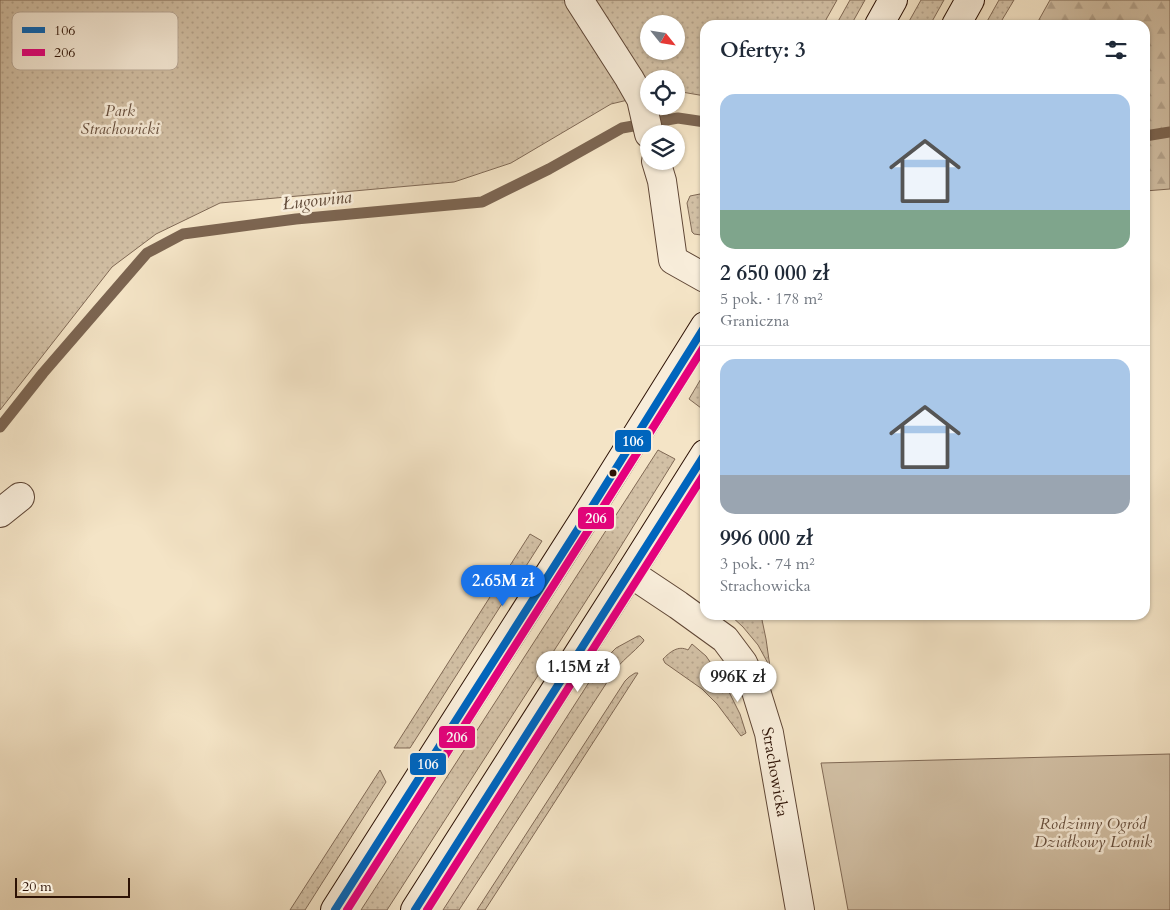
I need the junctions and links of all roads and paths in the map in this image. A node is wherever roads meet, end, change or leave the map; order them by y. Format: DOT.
graph roads {
  1 [pos="579,0"];
  2 [pos="893,0"];
  3 [pos="970,0"];
  4 [pos="882,20"];
  5 [pos="959,20"];
  6 [pos="647,125"];
  7 [pos="659,170"];
  8 [pos="700,275"];
  9 [pos="700,334"];
  10 [pos="700,462"];
  11 [pos="630,573"];
  12 [pos="335,910"];
  13 [pos="415,910"];
  14 [pos="800,910"];
  1 -- 6 [label="main road"];
  2 -- 4 [label="main road"];
  3 -- 5 [label="main road"];
  7 -- 8 [label="main road"];
  9 -- 12 [label="main road"];
  10 -- 11 [label="main road"];
  11 -- 13 [label="main road"];
  11 -- 14 [label="main road, Strachowicka"];
}
